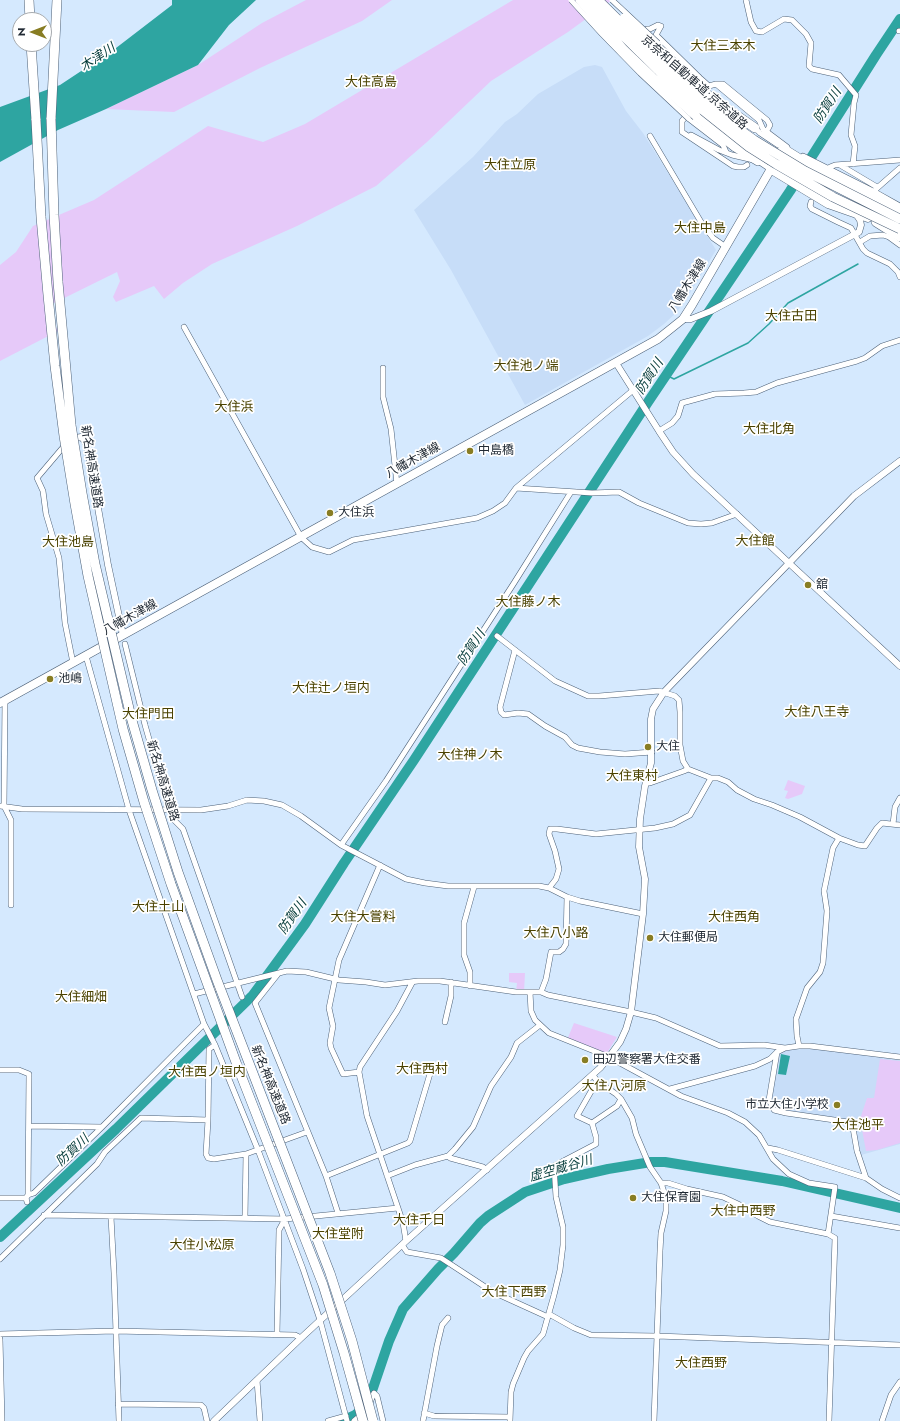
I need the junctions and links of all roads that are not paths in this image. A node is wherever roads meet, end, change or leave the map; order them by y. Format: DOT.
graph roads {
  1 [pos="29,0"];
  2 [pos="57,0"];
  3 [pos="572,0"];
  4 [pos="580,0"];
  5 [pos="587,0"];
  6 [pos="598,0"];
  7 [pos="607,0"];
  8 [pos="612,0"];
  9 [pos="746,0"];
  10 [pos="30,12"];
  11 [pos="647,29"];
  12 [pos="32,52"];
  13 [pos="716,84"];
  14 [pos="709,86"];
  15 [pos="711,95"];
  16 [pos="692,117"];
  17 [pos="755,128"];
  18 [pos="768,129"];
  19 [pos="682,130"];
  20 [pos="650,136"];
  21 [pos="783,148"];
  22 [pos="726,152"];
  23 [pos="900,160"];
  24 [pos="758,161"];
  25 [pos="853,164"];
  26 [pos="747,165"];
  27 [pos="840,165"];
  28 [pos="830,167"];
  29 [pos="900,168"];
  30 [pos="770,169"];
  31 [pos="873,191"];
  32 [pos="811,202"];
  33 [pos="900,206"];
  34 [pos="900,211"];
  35 [pos="855,213"];
  36 [pos="900,218"];
  37 [pos="872,220"];
  38 [pos="900,229"];
  39 [pos="855,234"];
  40 [pos="900,237"];
  41 [pos="860,242"];
  42 [pos="900,245"];
  43 [pos="726,247"];
  44 [pos="900,277"];
  45 [pos="683,319"];
  46 [pos="184,327"];
  47 [pos="900,340"];
  48 [pos="616,363"];
  49 [pos="382,368"];
  50 [pos="632,391"];
  51 [pos="659,431"];
  52 [pos="70,440"];
  53 [pos="900,461"];
  54 [pos="397,484"];
  55 [pos="516,488"];
  56 [pos="571,492"];
  57 [pos="737,514"];
  58 [pos="301,537"];
  59 [pos="790,564"];
  60 [pos="123,635"];
  61 [pos="497,636"];
  62 [pos="125,644"];
  63 [pos="515,650"];
  64 [pos="86,656"];
  65 [pos="73,663"];
  66 [pos="900,666"];
  67 [pos="664,692"];
  68 [pos="3,702"];
  69 [pos="652,752"];
  70 [pos="688,769"];
  71 [pos="711,778"];
  72 [pos="646,783"];
  73 [pos="900,798"];
  74 [pos="167,802"];
  75 [pos="2,806"];
  76 [pos="129,810"];
  77 [pos="170,810"];
  78 [pos="893,824"];
  79 [pos="900,825"];
  80 [pos="639,830"];
  81 [pos="839,838"];
  82 [pos="341,845"];
  83 [pos="380,865"];
  84 [pos="474,887"];
  85 [pos="549,888"];
  86 [pos="567,897"];
  87 [pos="11,905"];
  88 [pos="643,914"];
  89 [pos="277,974"];
  90 [pos="336,980"];
  91 [pos="451,982"];
  92 [pos="238,983"];
  93 [pos="412,983"];
  94 [pos="470,986"];
  95 [pos="530,992"];
  96 [pos="541,992"];
  97 [pos="194,994"];
  98 [pos="242,997"];
  99 [pos="630,1012"];
  100 [pos="445,1022"];
  101 [pos="204,1024"];
  102 [pos="540,1026"];
  103 [pos="215,1045"];
  104 [pos="799,1046"];
  105 [pos="785,1048"];
  106 [pos="777,1052"];
  107 [pos="609,1057"];
  108 [pos="900,1057"];
  109 [pos="432,1067"];
  110 [pos="0,1070"];
  111 [pos="359,1072"];
  112 [pos="592,1075"];
  113 [pos="597,1081"];
  114 [pos="670,1089"];
  115 [pos="621,1099"];
  116 [pos="208,1120"];
  117 [pos="592,1123"];
  118 [pos="29,1126"];
  119 [pos="102,1127"];
  120 [pos="307,1132"];
  121 [pos="768,1148"];
  122 [pos="258,1150"];
  123 [pos="246,1154"];
  124 [pos="379,1155"];
  125 [pos="448,1156"];
  126 [pos="487,1170"];
  127 [pos="326,1176"];
  128 [pos="387,1176"];
  129 [pos="866,1178"];
  130 [pos="661,1184"];
  131 [pos="0,1198"];
  132 [pos="27,1198"];
  133 [pos="900,1198"];
  134 [pos="398,1208"];
  135 [pos="338,1213"];
  136 [pos="44,1215"];
  137 [pos="831,1216"];
  138 [pos="112,1217"];
  139 [pos="245,1218"];
  140 [pos="285,1219"];
  141 [pos="900,1228"];
  142 [pos="828,1234"];
  143 [pos="404,1243"];
  144 [pos="0,1259"];
  145 [pos="548,1315"];
  146 [pos="448,1318"];
  147 [pos="320,1320"];
  148 [pos="115,1331"];
  149 [pos="0,1334"];
  150 [pos="277,1334"];
  151 [pos="657,1336"];
  152 [pos="300,1338"];
  153 [pos="0,1340"];
  154 [pos="831,1343"];
  155 [pos="900,1345"];
  156 [pos="257,1380"];
  157 [pos="900,1382"];
  158 [pos="118,1404"];
  159 [pos="424,1413"];
  160 [pos="346,1419"];
  161 [pos="510,1419"];
  162 [pos="2,1421"];
  163 [pos="119,1421"];
  164 [pos="207,1421"];
  165 [pos="214,1421"];
  166 [pos="260,1421"];
  167 [pos="328,1421"];
  168 [pos="354,1421"];
  169 [pos="363,1421"];
  170 [pos="373,1421"];
  171 [pos="383,1421"];
  172 [pos="423,1421"];
  173 [pos="654,1421"];
  174 [pos="829,1421"];
  175 [pos="882,1421"];
  1 -- 10 [label="highway"];
  2 -- 170 [label="highway, 新名神高速道路, bridge"];
  3 -- 16 [label="street, bridge"];
  4 -- 16 [label="highway, bridge"];
  5 -- 38 [label="highway, 京奈和自動車道;京奈道路, bridge"];
  6 -- 36 [label="highway, 京奈和自動車道;京奈道路, bridge"];
  7 -- 15 [label="highway, bridge"];
  8 -- 15 [label="street, bridge"];
  9 -- 25 [label="street"];
  11 -- 14 [label="street"];
  12 -- 169 [label="highway, 新名神高速道路, bridge"];
  13 -- 14 [label="street"];
  13 -- 18 [label="street"];
  13 -- 31 [label="street"];
  14 -- 19 [label="street"];
  15 -- 17 [label="highway"];
  16 -- 22 [label="street"];
  16 -- 24 [label="highway"];
  17 -- 21 [label="street"];
  19 -- 22 [label="street"];
  19 -- 26 [label="street"];
  20 -- 43 [label="street"];
  21 -- 30 [label="main road, 八幡木津線"];
  21 -- 31 [label="main road"];
  22 -- 24 [label="street"];
  23 -- 25 [label="street"];
  24 -- 30 [label="street"];
  25 -- 27 [label="street"];
  27 -- 28 [label="street"];
  27 -- 31 [label="street"];
  29 -- 31 [label="street"];
  30 -- 35 [label="main road"];
  30 -- 43 [label="main road, 八幡木津線"];
  31 -- 33 [label="street"];
  31 -- 34 [label="main road"];
  31 -- 36 [label="highway"];
  32 -- 39 [label="street"];
  35 -- 37 [label="main road"];
  35 -- 39 [label="street"];
  36 -- 37 [label="main road"];
  37 -- 40 [label="highway"];
  39 -- 41 [label="street"];
  39 -- 45 [label="street"];
  41 -- 42 [label="street"];
  41 -- 44 [label="street"];
  43 -- 45 [label="main road, 八幡木津線"];
  45 -- 48 [label="main road, 八幡木津線"];
  46 -- 58 [label="street"];
  47 -- 51 [label="street"];
  48 -- 50 [label="street"];
  48 -- 54 [label="main road, 八幡木津線"];
  49 -- 54 [label="street"];
  50 -- 51 [label="street"];
  50 -- 55 [label="street"];
  51 -- 57 [label="street"];
  52 -- 60 [label="street"];
  52 -- 65 [label="street"];
  53 -- 59 [label="street"];
  54 -- 58 [label="main road, 八幡木津線"];
  55 -- 56 [label="street"];
  55 -- 58 [label="street"];
  56 -- 57 [label="street"];
  56 -- 82 [label="street"];
  57 -- 59 [label="street"];
  58 -- 60 [label="main road, 八幡木津線"];
  59 -- 66 [label="street"];
  59 -- 67 [label="street"];
  60 -- 64 [label="main road, 八幡木津線"];
  61 -- 63 [label="street"];
  62 -- 74 [label="street"];
  63 -- 67 [label="street"];
  63 -- 69 [label="street"];
  64 -- 65 [label="main road, 八幡木津線"];
  64 -- 76 [label="street"];
  65 -- 68 [label="main road, 八幡木津線"];
  67 -- 69 [label="street"];
  67 -- 70 [label="street"];
  68 -- 75 [label="street"];
  69 -- 72 [label="street"];
  70 -- 71 [label="street"];
  70 -- 72 [label="street"];
  71 -- 80 [label="street"];
  71 -- 81 [label="street"];
  72 -- 80 [label="street"];
  73 -- 78 [label="street"];
  75 -- 76 [label="street"];
  75 -- 87 [label="street"];
  76 -- 77 [label="street"];
  76 -- 97 [label="street"];
  77 -- 82 [label="street"];
  77 -- 92 [label="street"];
  78 -- 79 [label="street"];
  78 -- 81 [label="street"];
  80 -- 85 [label="street"];
  80 -- 88 [label="street"];
  81 -- 104 [label="street"];
  82 -- 83 [label="street"];
  83 -- 84 [label="street"];
  83 -- 90 [label="street"];
  84 -- 85 [label="street"];
  84 -- 94 [label="street"];
  85 -- 86 [label="street"];
  86 -- 88 [label="street"];
  86 -- 96 [label="street"];
  88 -- 99 [label="street"];
  89 -- 90 [label="street"];
  89 -- 92 [label="street"];
  89 -- 120 [label="street"];
  90 -- 93 [label="street"];
  90 -- 111 [label="street"];
  91 -- 93 [label="street"];
  91 -- 94 [label="street"];
  91 -- 100 [label="street"];
  92 -- 97 [label="street"];
  92 -- 98 [label="street"];
  93 -- 111 [label="street"];
  94 -- 95 [label="street"];
  95 -- 96 [label="street"];
  95 -- 102 [label="street"];
  96 -- 99 [label="street"];
  97 -- 101 [label="street"];
  99 -- 105 [label="street"];
  99 -- 107 [label="street"];
  101 -- 103 [label="street"];
  101 -- 119 [label="street"];
  102 -- 107 [label="street"];
  102 -- 125 [label="street"];
  103 -- 116 [label="street"];
  103 -- 122 [label="street"];
  104 -- 105 [label="street"];
  104 -- 108 [label="street"];
  105 -- 106 [label="street"];
  106 -- 114 [label="street"];
  106 -- 129 [label="street"];
  107 -- 112 [label="street"];
  107 -- 114 [label="street"];
  109 -- 124 [label="street"];
  110 -- 118 [label="street"];
  111 -- 124 [label="street"];
  112 -- 113 [label="street"];
  112 -- 126 [label="street"];
  113 -- 115 [label="street"];
  113 -- 117 [label="street"];
  114 -- 121 [label="street"];
  115 -- 117 [label="street"];
  115 -- 130 [label="street"];
  116 -- 123 [label="street"];
  116 -- 136 [label="street"];
  117 -- 145 [label="street"];
  118 -- 119 [label="street"];
  118 -- 132 [label="street"];
  119 -- 132 [label="street"];
  120 -- 122 [label="street"];
  120 -- 127 [label="street"];
  121 -- 129 [label="street"];
  121 -- 137 [label="street"];
  122 -- 123 [label="street"];
  122 -- 140 [label="street"];
  123 -- 139 [label="street"];
  124 -- 127 [label="street"];
  124 -- 128 [label="street"];
  125 -- 126 [label="street"];
  125 -- 128 [label="street"];
  126 -- 143 [label="street"];
  127 -- 135 [label="street"];
  128 -- 134 [label="street"];
  129 -- 133 [label="street"];
  130 -- 142 [label="street"];
  130 -- 151 [label="street"];
  131 -- 132 [label="street"];
  134 -- 135 [label="street"];
  134 -- 143 [label="street"];
  135 -- 140 [label="street"];
  136 -- 138 [label="street"];
  136 -- 144 [label="street"];
  137 -- 141 [label="street"];
  137 -- 142 [label="street"];
  138 -- 139 [label="street"];
  138 -- 148 [label="street"];
  139 -- 140 [label="street"];
  140 -- 147 [label="street"];
  140 -- 150 [label="street"];
  142 -- 154 [label="street"];
  143 -- 145 [label="street"];
  143 -- 147 [label="street"];
  145 -- 151 [label="street"];
  145 -- 161 [label="street"];
  146 -- 159 [label="street"];
  147 -- 152 [label="street"];
  147 -- 160 [label="street"];
  148 -- 149 [label="street"];
  148 -- 150 [label="street"];
  148 -- 158 [label="street"];
  150 -- 152 [label="street"];
  151 -- 154 [label="street"];
  151 -- 173 [label="street"];
  152 -- 156 [label="street"];
  153 -- 162 [label="street"];
  154 -- 155 [label="street"];
  154 -- 174 [label="street"];
  156 -- 165 [label="street"];
  156 -- 166 [label="street"];
  157 -- 175 [label="street"];
  158 -- 163 [label="street"];
  158 -- 164 [label="street"];
  159 -- 161 [label="street"];
  159 -- 172 [label="street"];
  160 -- 167 [label="street"];
  168 -- 171 [label="street"];
}
